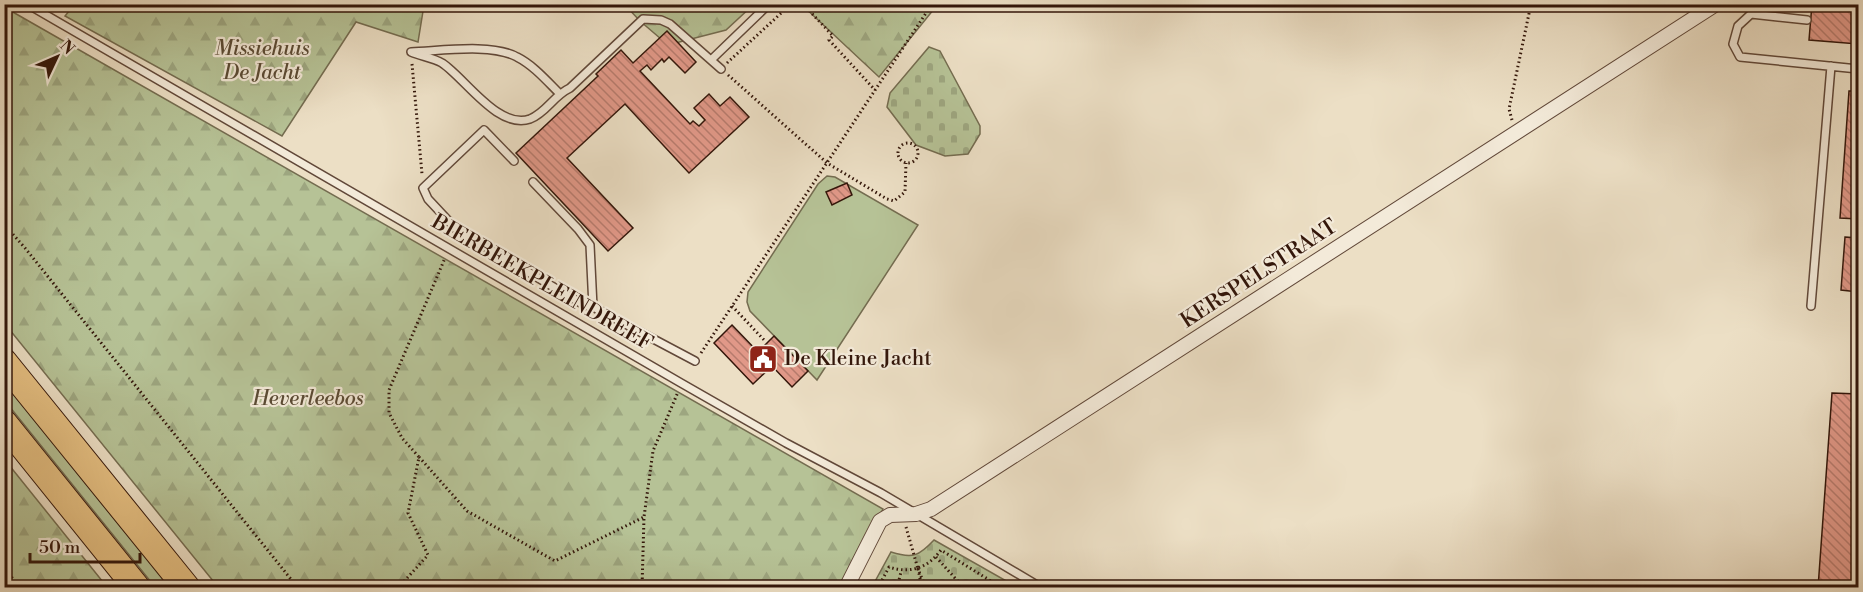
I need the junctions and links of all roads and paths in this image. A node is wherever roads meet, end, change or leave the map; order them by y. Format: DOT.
graph roads {
  1 [pos="27,4"];
  2 [pos="770,4"];
  3 [pos="790,4"];
  4 [pos="803,4"];
  5 [pos="932,4"];
  6 [pos="1531,4"];
  7 [pos="1716,4"];
  8 [pos="1807,20"];
  9 [pos="411,52"];
  10 [pos="711,60"];
  11 [pos="1832,66"];
  12 [pos="720,69"];
  13 [pos="1858,69"];
  14 [pos="875,90"];
  15 [pos="559,93"];
  16 [pos="1516,134"];
  17 [pos="514,162"];
  18 [pos="906,162"];
  19 [pos="827,163"];
  20 [pos="533,182"];
  21 [pos="423,188"];
  22 [pos="4,224"];
  23 [pos="450,249"];
  24 [pos="732,306"];
  25 [pos="1811,306"];
  26 [pos="593,307"];
  27 [pos="765,341"];
  28 [pos="695,361"];
  29 [pos="4,362"];
  30 [pos="681,383"];
  31 [pos="4,423"];
  32 [pos="419,457"];
  33 [pos="909,514"];
  34 [pos="644,517"];
  35 [pos="936,557"];
  36 [pos="4,566"];
  37 [pos="918,569"];
  38 [pos="901,571"];
  39 [pos="4,580"];
  40 [pos="15,582"];
  41 [pos="19,588"];
  42 [pos="137,588"];
  43 [pos="187,588"];
  44 [pos="298,588"];
  45 [pos="399,588"];
  46 [pos="642,588"];
  47 [pos="846,588"];
  48 [pos="878,588"];
  49 [pos="897,588"];
  50 [pos="924,588"];
  51 [pos="964,588"];
  52 [pos="1002,588"];
  53 [pos="1042,588"];
  1 -- 23 [label="lane, BIERBEEKPLEINDREEF"];
  2 -- 10 [label="lane"];
  3 -- 12 [label="path"];
  4 -- 14 [label="path"];
  5 -- 14 [label="path"];
  6 -- 16 [label="path"];
  7 -- 16 [label="street, KERSPELSTRAAT"];
  8 -- 11 [label="lane"];
  9 -- 15 [label="lane"];
  9 -- 15 [label="lane"];
  9 -- 21 [label="path"];
  10 -- 12 [label="lane"];
  10 -- 15 [label="lane"];
  11 -- 13 [label="lane"];
  11 -- 25 [label="lane"];
  12 -- 19 [label="path"];
  14 -- 19 [label="path"];
  16 -- 33 [label="street, KERSPELSTRAAT"];
  17 -- 21 [label="lane"];
  18 -- 18 [label="path"];
  18 -- 19 [label="path"];
  19 -- 24 [label="path"];
  20 -- 26 [label="lane"];
  21 -- 26 [label="lane"];
  22 -- 44 [label="path"];
  23 -- 30 [label="lane, BIERBEEKPLEINDREEF"];
  23 -- 32 [label="path"];
  24 -- 27 [label="path"];
  24 -- 28 [label="path"];
  26 -- 28 [label="lane"];
  29 -- 43 [label="highway"];
  30 -- 33 [label="lane, BIERBEEKPLEINDREEF"];
  30 -- 34 [label="path"];
  31 -- 42 [label="highway"];
  32 -- 34 [label="path"];
  32 -- 45 [label="path"];
  33 -- 37 [label="path"];
  33 -- 47 [label="street, KERSPELSTRAAT"];
  33 -- 53 [label="lane, BIERBEEKPLEINDREEF"];
  34 -- 46 [label="path"];
  35 -- 37 [label="path"];
  35 -- 51 [label="path"];
  35 -- 52 [label="path"];
  36 -- 40 [label="path"];
  37 -- 38 [label="path"];
  37 -- 50 [label="path"];
  38 -- 48 [label="path"];
  38 -- 49 [label="path"];
  39 -- 40 [label="path"];
  40 -- 41 [label="path"];
}
